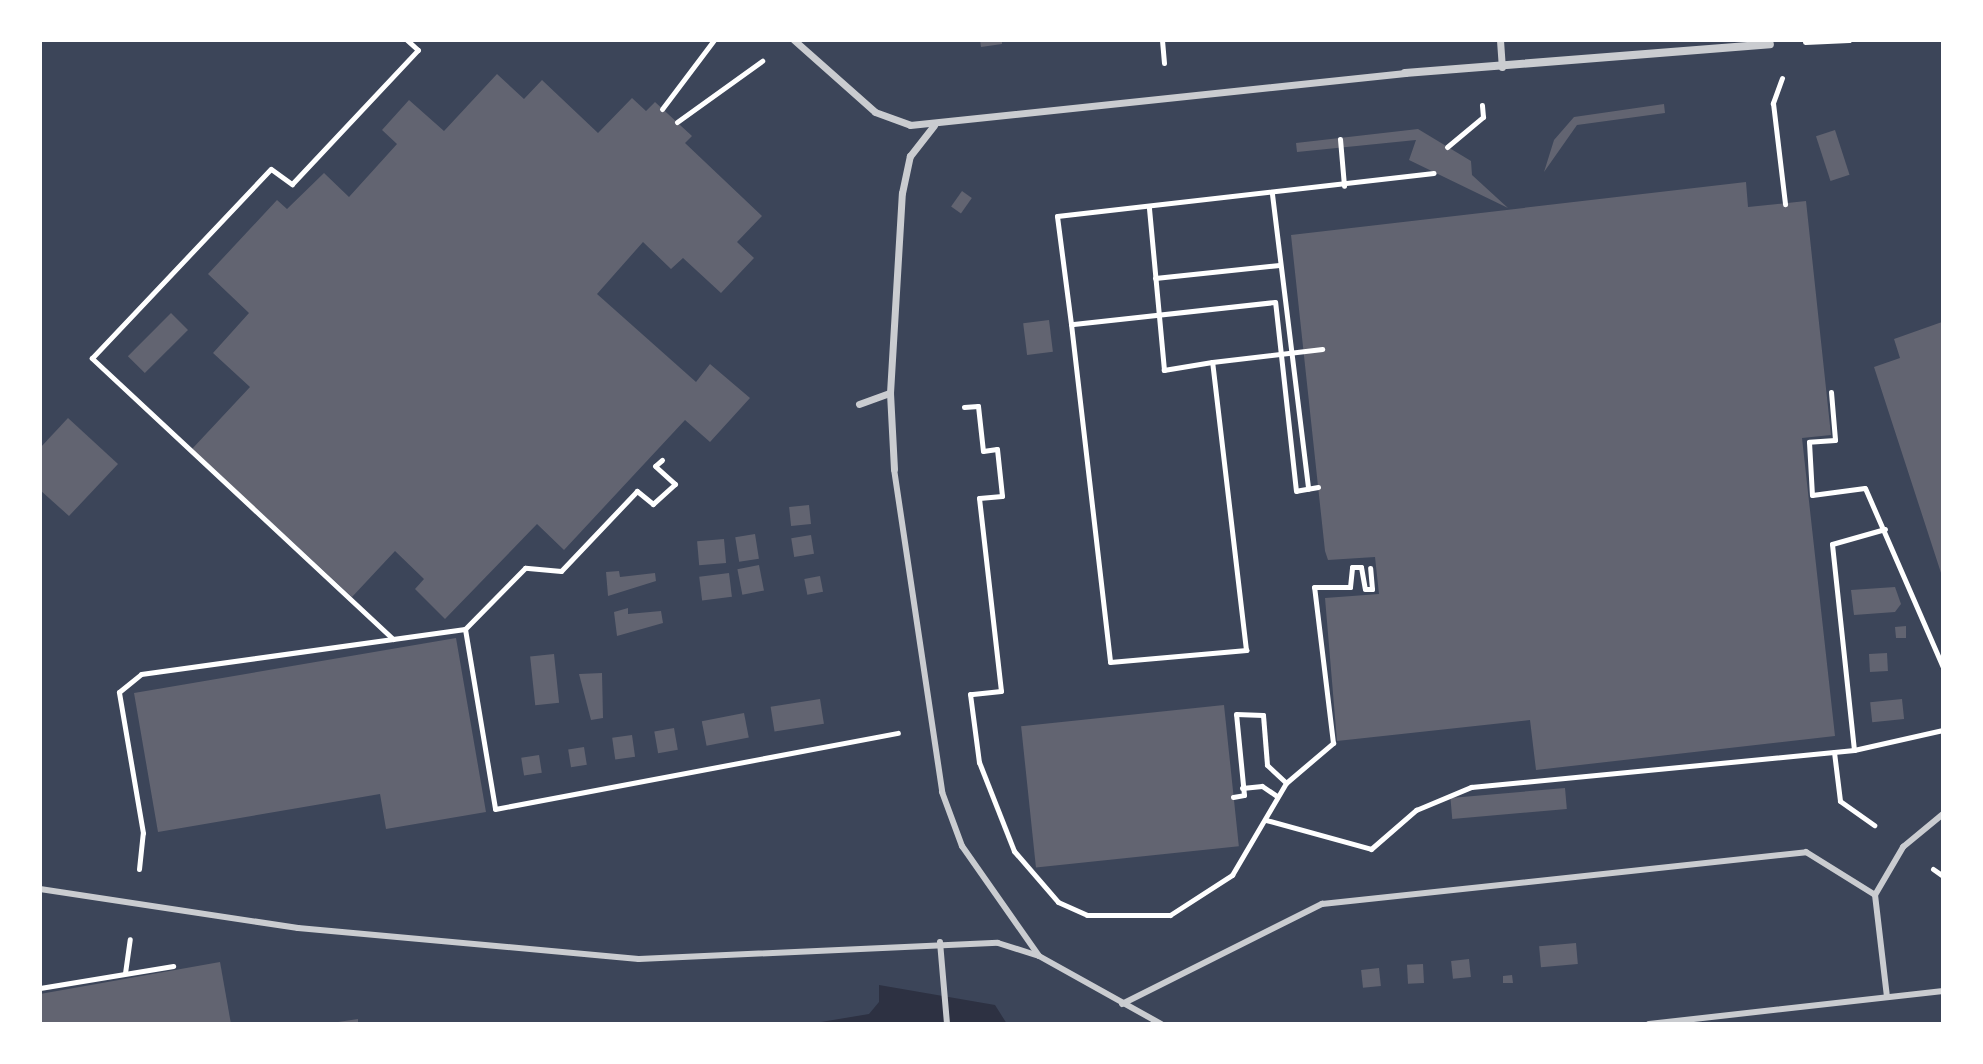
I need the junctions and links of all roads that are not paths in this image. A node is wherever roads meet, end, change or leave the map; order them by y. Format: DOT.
graph roads {
  1 [pos="794,40"];
  2 [pos="1500,40"];
  3 [pos="1770,44"];
  4 [pos="1502,67"];
  5 [pos="1405,73"];
  6 [pos="934,125"];
  7 [pos="890,393"];
  8 [pos="859,404"];
  9 [pos="894,469"];
  10 [pos="1943,814"];
  11 [pos="40,889"];
  12 [pos="1875,895"];
  13 [pos="940,942"];
  14 [pos="1039,956"];
  15 [pos="1943,991"];
  16 [pos="1887,997"];
  17 [pos="1122,1004"];
  18 [pos="947,1024"];
  19 [pos="1161,1024"];
  20 [pos="1649,1024"];
  1 -- 6 [label="street"];
  2 -- 4 [label="street"];
  3 -- 4 [label="street"];
  4 -- 5 [label="street"];
  5 -- 6 [label="street"];
  6 -- 7 [label="street"];
  7 -- 8 [label="street"];
  7 -- 9 [label="street"];
  9 -- 14 [label="lane"];
  10 -- 12 [label="lane"];
  11 -- 13 [label="lane"];
  12 -- 16 [label="lane"];
  12 -- 17 [label="lane"];
  13 -- 14 [label="lane"];
  13 -- 18 [label="lane"];
  14 -- 17 [label="lane"];
  15 -- 16 [label="lane"];
  16 -- 20 [label="lane"];
  17 -- 19 [label="lane"];
}
